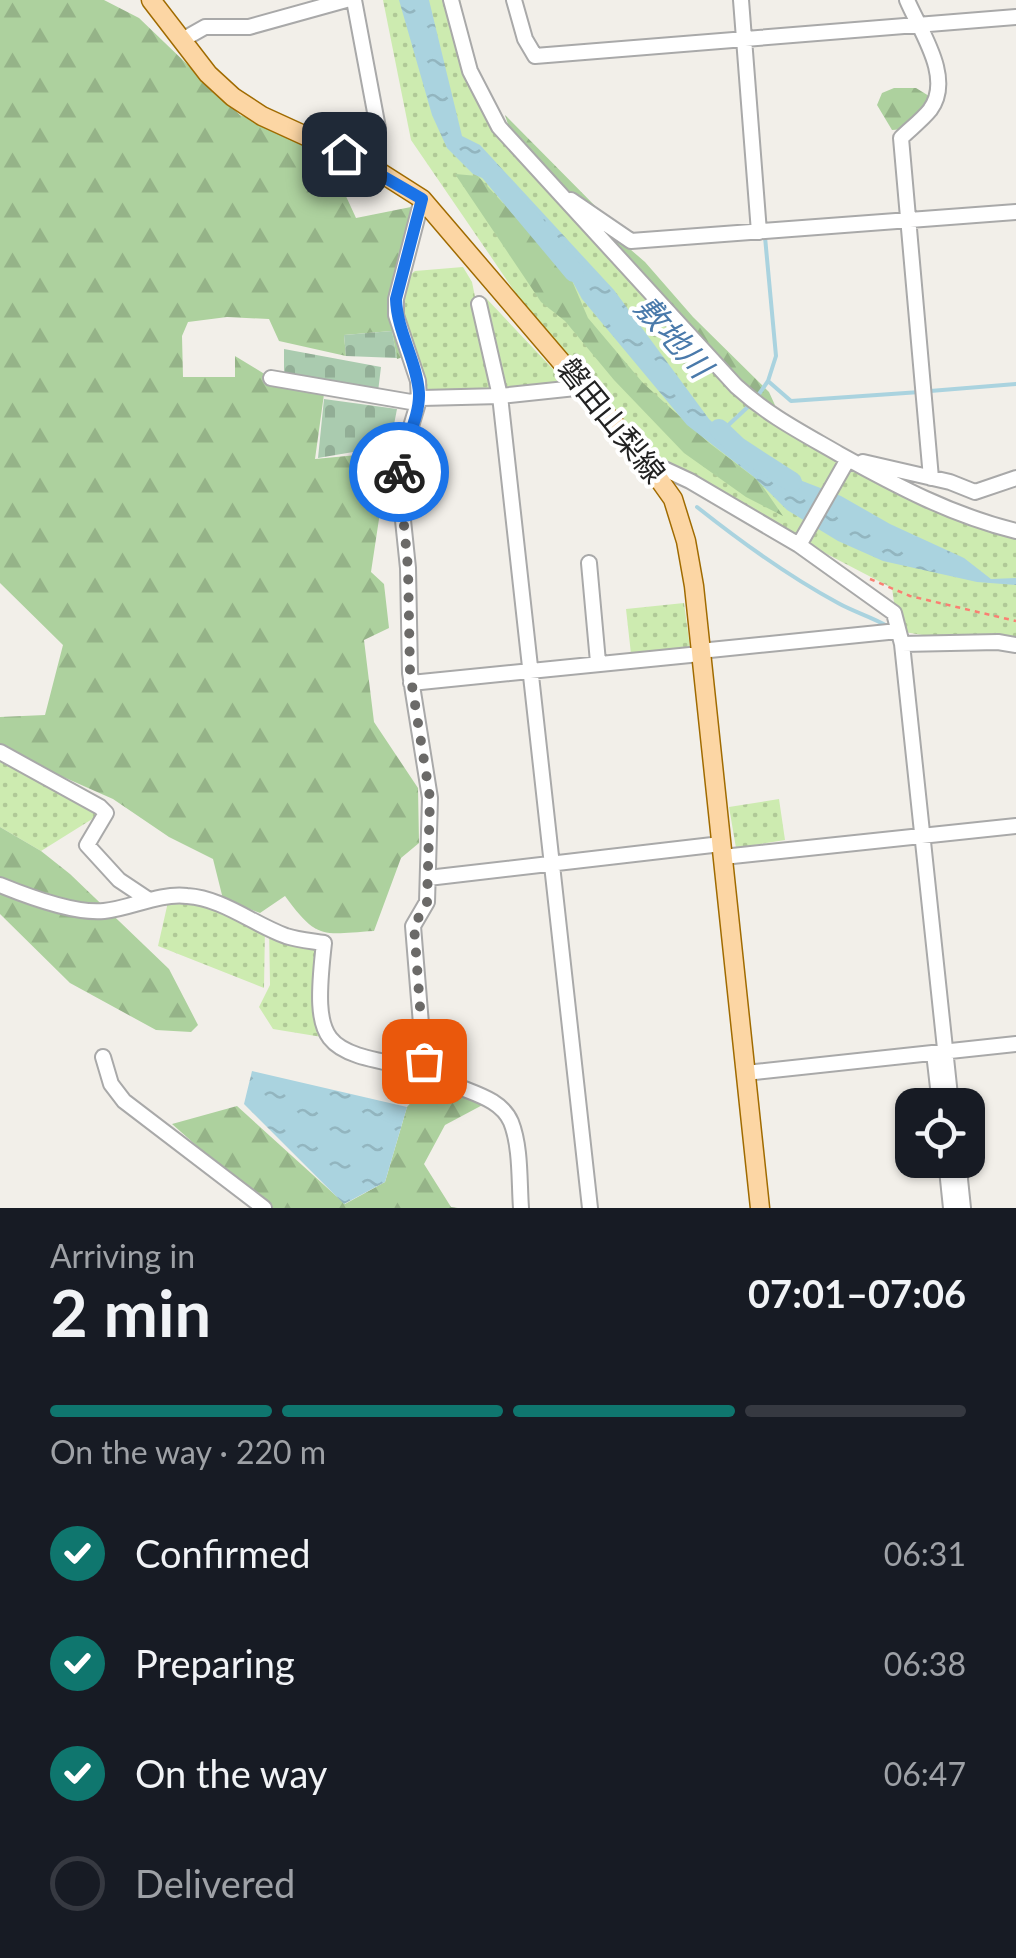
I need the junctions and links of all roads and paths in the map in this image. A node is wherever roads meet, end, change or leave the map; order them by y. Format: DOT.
graph roads {
  1 [pos="151,0"];
  2 [pos="346,0"];
  3 [pos="354,0"];
  4 [pos="451,0"];
  5 [pos="514,0"];
  6 [pos="741,0"];
  7 [pos="907,0"];
  8 [pos="1016,17"];
  9 [pos="918,26"];
  10 [pos="182,40"];
  11 [pos="744,40"];
  12 [pos="367,164"];
  13 [pos="561,196"];
  14 [pos="422,199"];
  15 [pos="1016,212"];
  16 [pos="911,220"];
  17 [pos="759,232"];
  18 [pos="479,304"];
  19 [pos="271,378"];
  20 [pos="584,387"];
  21 [pos="500,396"];
  22 [pos="419,400"];
  23 [pos="646,461"];
  24 [pos="846,463"];
  25 [pos="931,478"];
  26 [pos="1016,478"];
  27 [pos="1016,531"];
  28 [pos="804,545"];
  29 [pos="589,563"];
  30 [pos="855,573"];
  31 [pos="1016,621"];
  32 [pos="900,638"];
  33 [pos="1016,645"];
  34 [pos="700,653"];
  35 [pos="598,662"];
  36 [pos="530,668"];
  37 [pos="411,682"];
  38 [pos="0,752"];
  39 [pos="1016,826"];
  40 [pos="922,836"];
  41 [pos="722,850"];
  42 [pos="552,866"];
  43 [pos="428,878"];
  44 [pos="0,885"];
  45 [pos="149,900"];
  46 [pos="1016,1044"];
  47 [pos="939,1052"];
  48 [pos="103,1058"];
  49 [pos="429,1072"];
  50 [pos="746,1073"];
  51 [pos="940,1088"];
  52 [pos="947,1088"];
  53 [pos="948,1178"];
  54 [pos="960,1178"];
  55 [pos="264,1208"];
  56 [pos="521,1208"];
  57 [pos="590,1208"];
  58 [pos="760,1208"];
  59 [pos="950,1208"];
  60 [pos="964,1208"];
  1 -- 10 [label="main road, 磐田山梨線"];
  2 -- 10 [label="street"];
  3 -- 12 [label="street"];
  4 -- 13 [label="street"];
  5 -- 11 [label="street"];
  6 -- 11 [label="street"];
  7 -- 9 [label="street"];
  8 -- 9 [label="street"];
  9 -- 11 [label="street"];
  9 -- 16 [label="street"];
  10 -- 12 [label="main road, 磐田山梨線"];
  11 -- 17 [label="street"];
  12 -- 14 [label="main road, 磐田山梨線"];
  13 -- 17 [label="street"];
  13 -- 24 [label="street"];
  14 -- 20 [label="main road, 磐田山梨線"];
  14 -- 22 [label="street"];
  15 -- 16 [label="street"];
  16 -- 17 [label="street"];
  16 -- 25 [label="street"];
  18 -- 21 [label="street"];
  19 -- 22 [label="street"];
  20 -- 21 [label="street"];
  20 -- 23 [label="main road, 磐田山梨線"];
  21 -- 22 [label="street"];
  21 -- 36 [label="street"];
  22 -- 37 [label="street"];
  23 -- 28 [label="street"];
  23 -- 34 [label="main road, 磐田山梨線"];
  24 -- 25 [label="street"];
  24 -- 27 [label="street"];
  24 -- 28 [label="street"];
  25 -- 26 [label="street"];
  28 -- 30 [label="street"];
  28 -- 32 [label="street"];
  29 -- 35 [label="street"];
  30 -- 31 [label="path"];
  32 -- 33 [label="street"];
  32 -- 34 [label="street"];
  32 -- 40 [label="street"];
  34 -- 35 [label="street"];
  34 -- 41 [label="main road, 磐田山梨線"];
  35 -- 36 [label="street"];
  36 -- 37 [label="street"];
  36 -- 42 [label="street"];
  37 -- 43 [label="street"];
  38 -- 45 [label="street"];
  39 -- 40 [label="street"];
  40 -- 41 [label="street"];
  40 -- 47 [label="street"];
  41 -- 42 [label="street"];
  41 -- 50 [label="main road, 磐田山梨線"];
  42 -- 43 [label="street"];
  42 -- 57 [label="street"];
  43 -- 49 [label="street"];
  44 -- 45 [label="street"];
  45 -- 49 [label="street"];
  46 -- 47 [label="street"];
  47 -- 50 [label="street"];
  47 -- 51 [label="street"];
  47 -- 52 [label="street"];
  48 -- 55 [label="street"];
  49 -- 56 [label="street"];
  50 -- 58 [label="main road, 磐田山梨線"];
  53 -- 59 [label="street"];
  54 -- 60 [label="street"];
}
